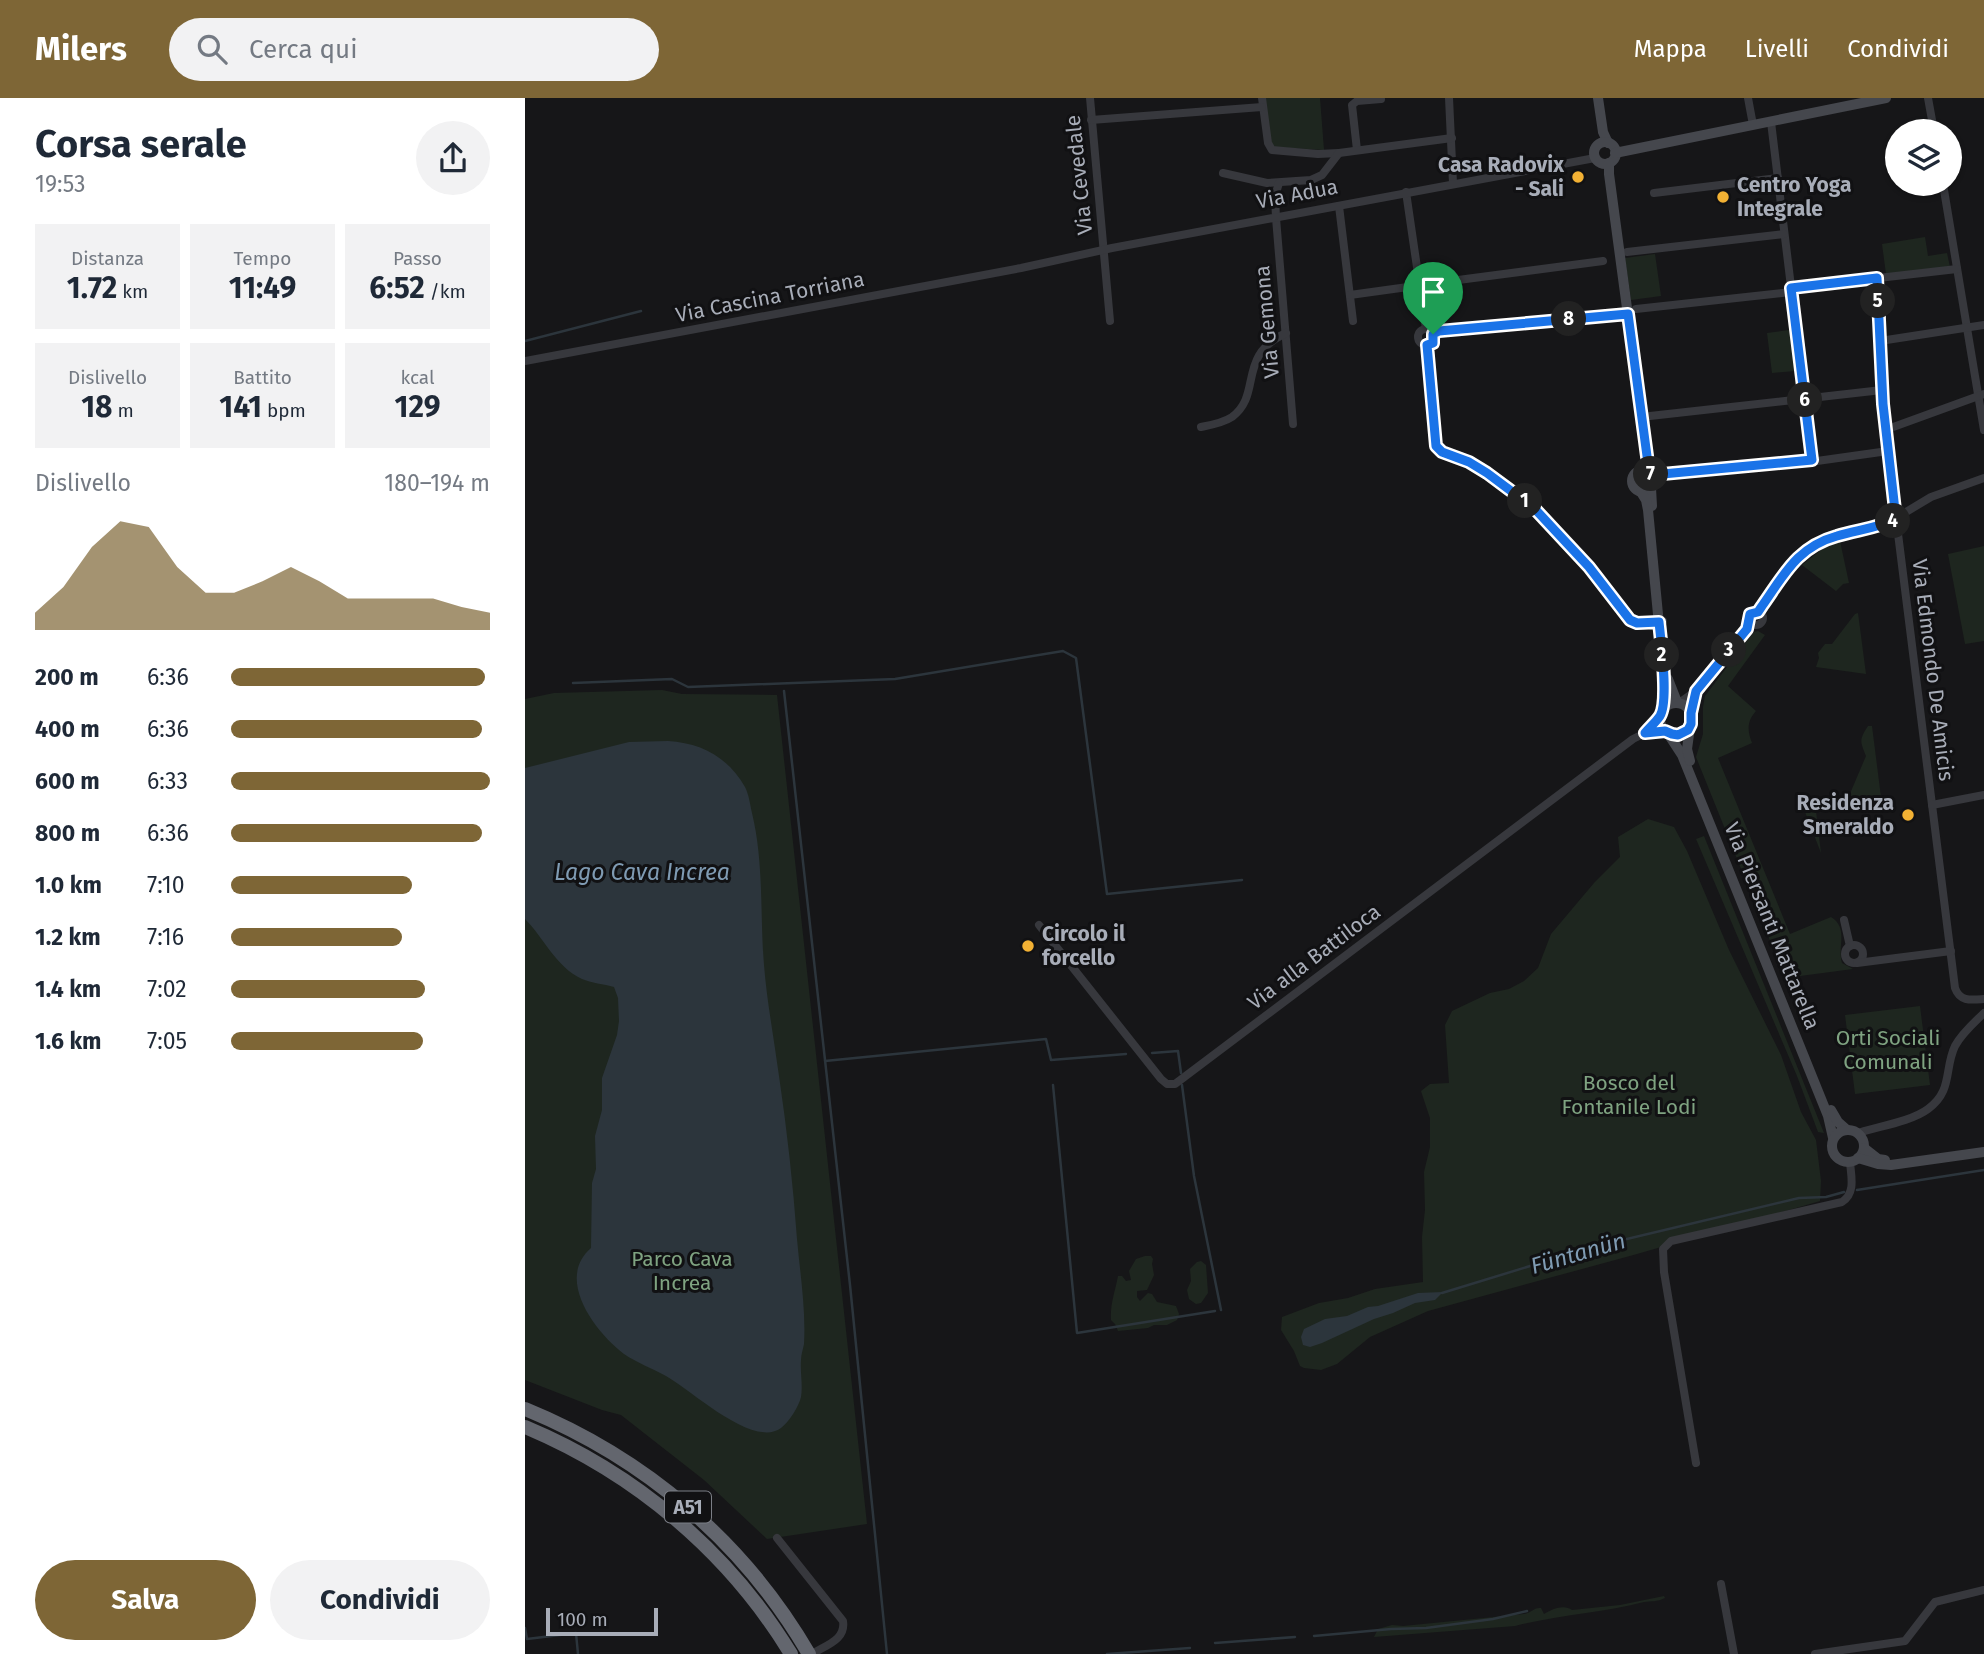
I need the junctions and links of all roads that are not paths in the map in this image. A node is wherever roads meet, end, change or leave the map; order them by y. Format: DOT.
graph roads {
  1 [pos="1090,98"];
  2 [pos="1449,98"];
  3 [pos="1597,98"];
  4 [pos="1748,98"];
  5 [pos="1886,98"];
  6 [pos="1928,98"];
  7 [pos="1381,99"];
  8 [pos="1262,102"];
  9 [pos="1932,119"];
  10 [pos="1091,120"];
  11 [pos="1771,122"];
  12 [pos="1752,125"];
  13 [pos="1452,138"];
  14 [pos="1357,150"];
  15 [pos="1339,153"];
  16 [pos="1601,154"];
  17 [pos="1223,173"];
  18 [pos="1777,178"];
  19 [pos="1279,183"];
  20 [pos="1453,183"];
  21 [pos="1406,192"];
  22 [pos="1654,193"];
  23 [pos="1945,196"];
  24 [pos="1339,206"];
  25 [pos="1276,218"];
  26 [pos="1784,234"];
  27 [pos="1104,249"];
  28 [pos="1627,252"];
  29 [pos="1603,261"];
  30 [pos="1021,268"];
  31 [pos="1957,269"];
  32 [pos="1877,278"];
  33 [pos="1418,285"];
  34 [pos="1791,290"];
  35 [pos="1350,295"];
  36 [pos="1629,313"];
  37 [pos="1110,321"];
  38 [pos="1353,321"];
  39 [pos="1984,325"];
  40 [pos="1967,328"];
  41 [pos="1430,332"];
  42 [pos="1286,333"];
  43 [pos="1880,341"];
  44 [pos="1427,345"];
  45 [pos="525,361"];
  46 [pos="1882,390"];
  47 [pos="1981,395"];
  48 [pos="1804,399"];
  49 [pos="1650,416"];
  50 [pos="1293,424"];
  51 [pos="1201,427"];
  52 [pos="1885,429"];
  53 [pos="1984,430"];
  54 [pos="1888,451"];
  55 [pos="1812,460"];
  56 [pos="1984,478"];
  57 [pos="1648,480"];
  58 [pos="1896,519"];
  59 [pos="1661,621"];
  60 [pos="1696,691"];
  61 [pos="1678,703"];
  62 [pos="1662,712"];
  63 [pos="1691,713"];
  64 [pos="1690,727"];
  65 [pos="1666,731"];
  66 [pos="1645,733"];
  67 [pos="1984,795"];
  68 [pos="1932,805"];
  69 [pos="1844,920"];
  70 [pos="1039,925"];
  71 [pos="1850,946"];
  72 [pos="1951,951"];
  73 [pos="1863,954"];
  74 [pos="1872,960"];
  75 [pos="1857,963"];
  76 [pos="1984,999"];
  77 [pos="1984,1013"];
  78 [pos="1847,1129"];
  79 [pos="1860,1135"];
  80 [pos="1833,1138"];
  81 [pos="1984,1150"];
  82 [pos="1857,1156"];
  83 [pos="525,1409"];
  84 [pos="525,1427"];
  85 [pos="1696,1463"];
  86 [pos="777,1538"];
  87 [pos="1721,1584"];
  88 [pos="1984,1590"];
  89 [pos="790,1654"];
  90 [pos="810,1654"];
  91 [pos="1734,1654"];
  92 [pos="1815,1654"];
  1 -- 10 [label="street, Via Cevedale"];
  2 -- 13 [label="street"];
  3 -- 16 [label="street"];
  4 -- 12 [label="street"];
  5 -- 11 [label="street"];
  6 -- 9 [label="street"];
  7 -- 14 [label="street"];
  8 -- 10 [label="street"];
  8 -- 15 [label="street"];
  10 -- 27 [label="street, Via Cevedale"];
  11 -- 12 [label="street"];
  11 -- 18 [label="street"];
  12 -- 16 [label="street"];
  13 -- 14 [label="street"];
  13 -- 20 [label="street"];
  14 -- 15 [label="street"];
  15 -- 19 [label="street"];
  16 -- 20 [label="street, Via Adua"];
  16 -- 36 [label="street"];
  17 -- 19 [label="street"];
  18 -- 22 [label="street"];
  18 -- 26 [label="street"];
  19 -- 25 [label="street, Via Gemona"];
  20 -- 21 [label="street, Via Adua"];
  21 -- 24 [label="street, Via Adua"];
  21 -- 33 [label="street"];
  23 -- 31 [label="street"];
  24 -- 25 [label="street, Via Adua"];
  24 -- 35 [label="street"];
  25 -- 27 [label="street, Via Adua"];
  25 -- 42 [label="street, Via Gemona"];
  26 -- 28 [label="street"];
  26 -- 34 [label="street"];
  27 -- 30 [label="street, Via Adua"];
  27 -- 37 [label="street, Via Cevedale"];
  29 -- 33 [label="street"];
  30 -- 45 [label="street, Via Cascina Torriana"];
  31 -- 32 [label="street"];
  31 -- 40 [label="street"];
  32 -- 34 [label="street"];
  32 -- 43 [label="street, Via Edmondo De Amicis"];
  33 -- 35 [label="street"];
  33 -- 41 [label="street"];
  34 -- 36 [label="street"];
  34 -- 48 [label="street"];
  35 -- 38 [label="street"];
  36 -- 41 [label="street"];
  36 -- 57 [label="street"];
  39 -- 40 [label="street"];
  40 -- 43 [label="street"];
  40 -- 47 [label="street"];
  41 -- 44 [label="street"];
  41 -- 44 [label="street"];
  42 -- 50 [label="street, Via Gemona"];
  42 -- 51 [label="street"];
  43 -- 46 [label="street, Via Edmondo De Amicis"];
  44 -- 59 [label="street"];
  46 -- 48 [label="street"];
  46 -- 52 [label="street, Via Edmondo De Amicis"];
  47 -- 52 [label="street"];
  47 -- 53 [label="street"];
  48 -- 49 [label="street"];
  48 -- 55 [label="street"];
  52 -- 54 [label="street, Via Edmondo De Amicis"];
  54 -- 55 [label="street"];
  54 -- 58 [label="street, Via Edmondo De Amicis"];
  55 -- 57 [label="street"];
  56 -- 58 [label="street"];
  57 -- 59 [label="street"];
  58 -- 60 [label="street"];
  58 -- 68 [label="street, Via Edmondo De Amicis"];
  59 -- 61 [label="street"];
  59 -- 62 [label="street"];
  60 -- 61 [label="street"];
  60 -- 63 [label="street"];
  61 -- 62 [label="street"];
  61 -- 63 [label="street"];
  62 -- 65 [label="street"];
  62 -- 66 [label="street, Via alla Battiloca"];
  63 -- 64 [label="street"];
  64 -- 65 [label="street"];
  64 -- 78 [label="street, Via Piersanti Mattarella"];
  65 -- 66 [label="street, Via alla Battiloca"];
  65 -- 80 [label="street, Via Piersanti Mattarella"];
  66 -- 70 [label="street, Via alla Battiloca"];
  67 -- 68 [label="street"];
  68 -- 72 [label="street, Via Edmondo De Amicis"];
  69 -- 71 [label="street"];
  71 -- 73 [label="street"];
  71 -- 75 [label="street"];
  72 -- 74 [label="street"];
  72 -- 76 [label="street, Via Edmondo De Amicis"];
  73 -- 74 [label="street"];
  73 -- 75 [label="street"];
  74 -- 75 [label="street"];
  77 -- 79 [label="street"];
  78 -- 79 [label="street"];
  78 -- 80 [label="street"];
  79 -- 82 [label="street"];
  80 -- 82 [label="street"];
  81 -- 82 [label="street"];
  82 -- 85 [label="street"];
  83 -- 90 [label="highway, A51"];
  84 -- 89 [label="highway, A51"];
  86 -- 90 [label="street"];
  87 -- 91 [label="street"];
  88 -- 92 [label="street"];
}
